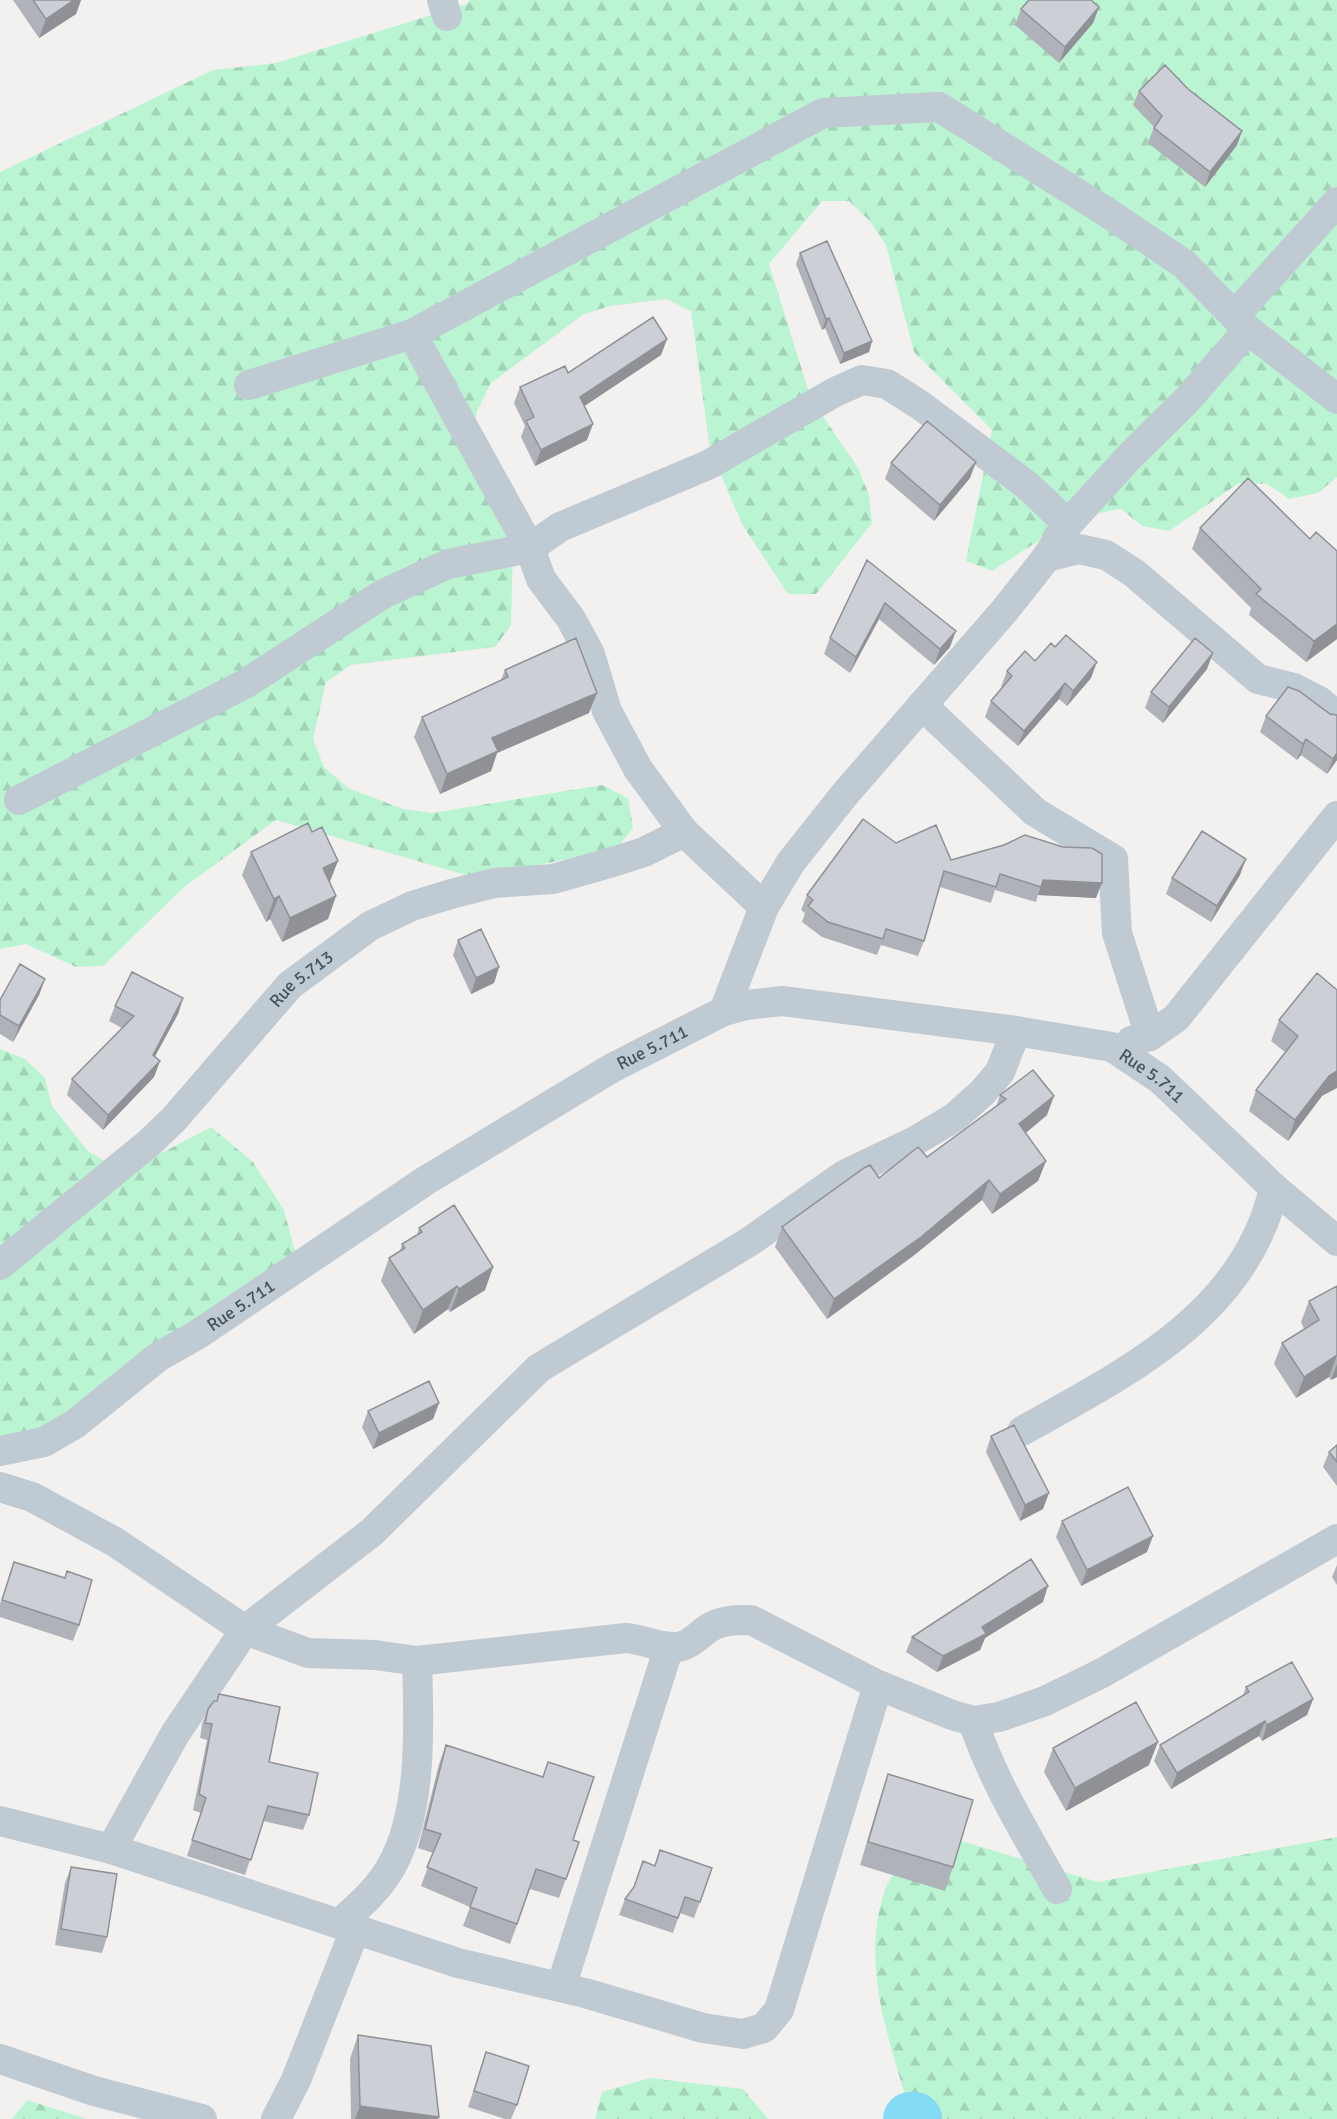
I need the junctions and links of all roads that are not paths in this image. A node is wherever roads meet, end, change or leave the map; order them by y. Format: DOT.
graph roads {
  1 [pos="1337,202"];
  2 [pos="1241,322"];
  3 [pos="412,334"];
  4 [pos="249,385"];
  5 [pos="1337,399"];
  6 [pos="1068,524"];
  7 [pos="530,548"];
  8 [pos="1047,557"];
  9 [pos="922,705"];
  10 [pos="1337,716"];
  11 [pos="19,800"];
  12 [pos="1337,816"];
  13 [pos="684,832"];
  14 [pos="764,907"];
  15 [pos="724,1011"];
  16 [pos="1016,1030"];
  17 [pos="1150,1036"];
  18 [pos="1112,1047"];
  19 [pos="1274,1188"];
  20 [pos="1337,1241"];
  21 [pos="0,1264"];
  22 [pos="1022,1431"];
  23 [pos="0,1451"];
  24 [pos="0,1487"];
  25 [pos="1337,1539"];
  26 [pos="245,1630"];
  27 [pos="669,1647"];
  28 [pos="417,1660"];
  29 [pos="878,1685"];
  30 [pos="973,1720"];
  31 [pos="0,1821"];
  32 [pos="111,1849"];
  33 [pos="1057,1889"];
  34 [pos="347,1927"];
  35 [pos="561,1987"];
  36 [pos="0,2059"];
  37 [pos="202,2119"];
  38 [pos="276,2119"];
  1 -- 2 [label="street"];
  2 -- 3 [label="street"];
  2 -- 5 [label="street"];
  2 -- 6 [label="street"];
  3 -- 4 [label="street"];
  3 -- 7 [label="street"];
  6 -- 7 [label="street"];
  6 -- 8 [label="street"];
  7 -- 11 [label="street"];
  7 -- 13 [label="street"];
  8 -- 9 [label="street"];
  8 -- 10 [label="street"];
  9 -- 14 [label="street"];
  9 -- 17 [label="street"];
  12 -- 17 [label="street"];
  13 -- 14 [label="street"];
  13 -- 21 [label="street, Rue 5.713"];
  14 -- 15 [label="street"];
  15 -- 16 [label="street, Rue 5.711"];
  15 -- 23 [label="street, Rue 5.711"];
  16 -- 18 [label="street, Rue 5.711"];
  16 -- 26 [label="street"];
  17 -- 18 [label="street"];
  18 -- 19 [label="street, Rue 5.711"];
  19 -- 20 [label="street, Rue 5.711"];
  19 -- 22 [label="street"];
  24 -- 26 [label="street"];
  25 -- 30 [label="street"];
  26 -- 28 [label="street"];
  26 -- 32 [label="street"];
  27 -- 28 [label="street"];
  27 -- 29 [label="street"];
  27 -- 35 [label="street"];
  28 -- 34 [label="street"];
  29 -- 30 [label="street"];
  29 -- 35 [label="street"];
  30 -- 33 [label="street"];
  31 -- 32 [label="street"];
  32 -- 34 [label="street"];
  34 -- 35 [label="street"];
  34 -- 38 [label="street"];
  36 -- 37 [label="street"];
}
